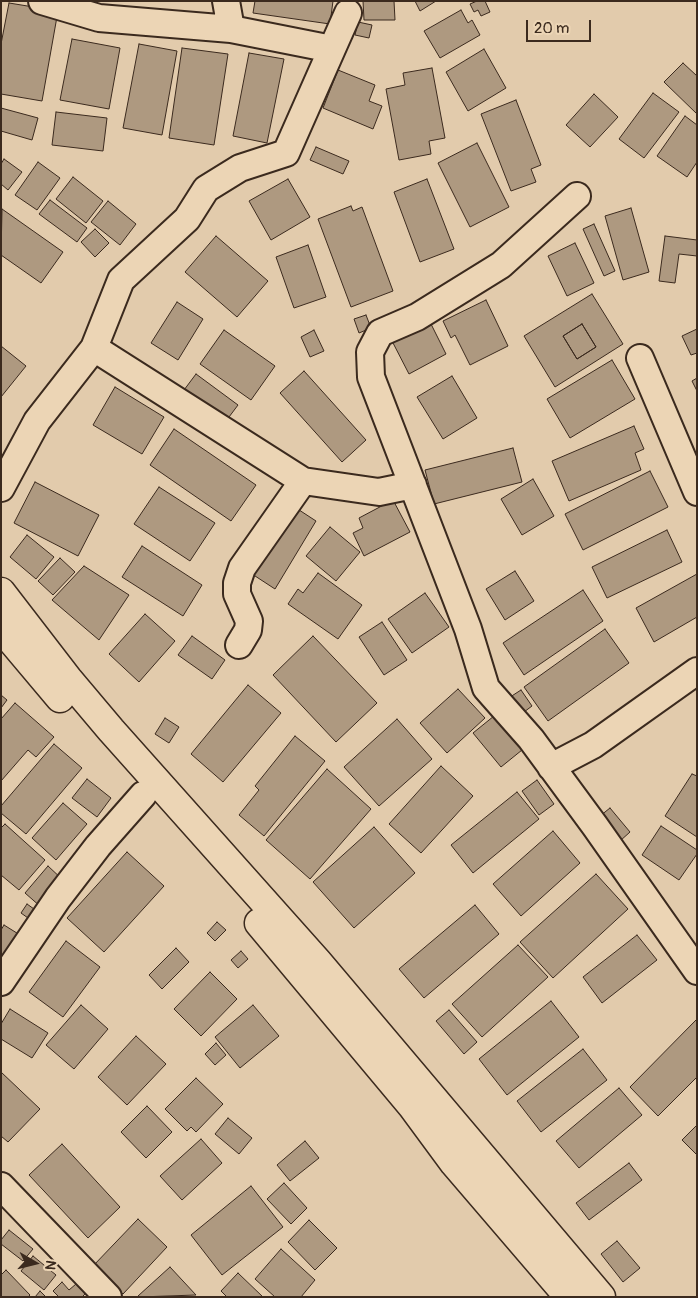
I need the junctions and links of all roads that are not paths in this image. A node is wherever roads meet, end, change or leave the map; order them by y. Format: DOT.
graph roads {
  1 [pos="42,1"];
  2 [pos="226,1"];
  3 [pos="348,13"];
  4 [pos="232,29"];
  5 [pos="332,49"];
  6 [pos="577,196"];
  7 [pos="94,348"];
  8 [pos="640,358"];
  9 [pos="303,481"];
  10 [pos="413,485"];
  11 [pos="1,488"];
  12 [pos="697,492"];
  13 [pos="1,592"];
  14 [pos="1,629"];
  15 [pos="239,645"];
  16 [pos="697,671"];
  17 [pos="551,766"];
  18 [pos="143,794"];
  19 [pos="697,971"];
  20 [pos="1,982"];
  21 [pos="1,1186"];
  22 [pos="108,1297"];
  23 [pos="570,1297"];
  24 [pos="601,1297"];
  1 -- 4 [label="street"];
  2 -- 4 [label="street"];
  3 -- 5 [label="street"];
  4 -- 5 [label="street"];
  5 -- 7 [label="street"];
  6 -- 10 [label="street"];
  7 -- 9 [label="street"];
  7 -- 11 [label="street"];
  8 -- 12 [label="street"];
  9 -- 10 [label="street"];
  9 -- 15 [label="street"];
  10 -- 17 [label="street"];
  13 -- 24 [label="main road"];
  14 -- 18 [label="main road"];
  16 -- 17 [label="street"];
  17 -- 19 [label="street"];
  18 -- 20 [label="street"];
  18 -- 23 [label="main road"];
  21 -- 22 [label="street"];
}
